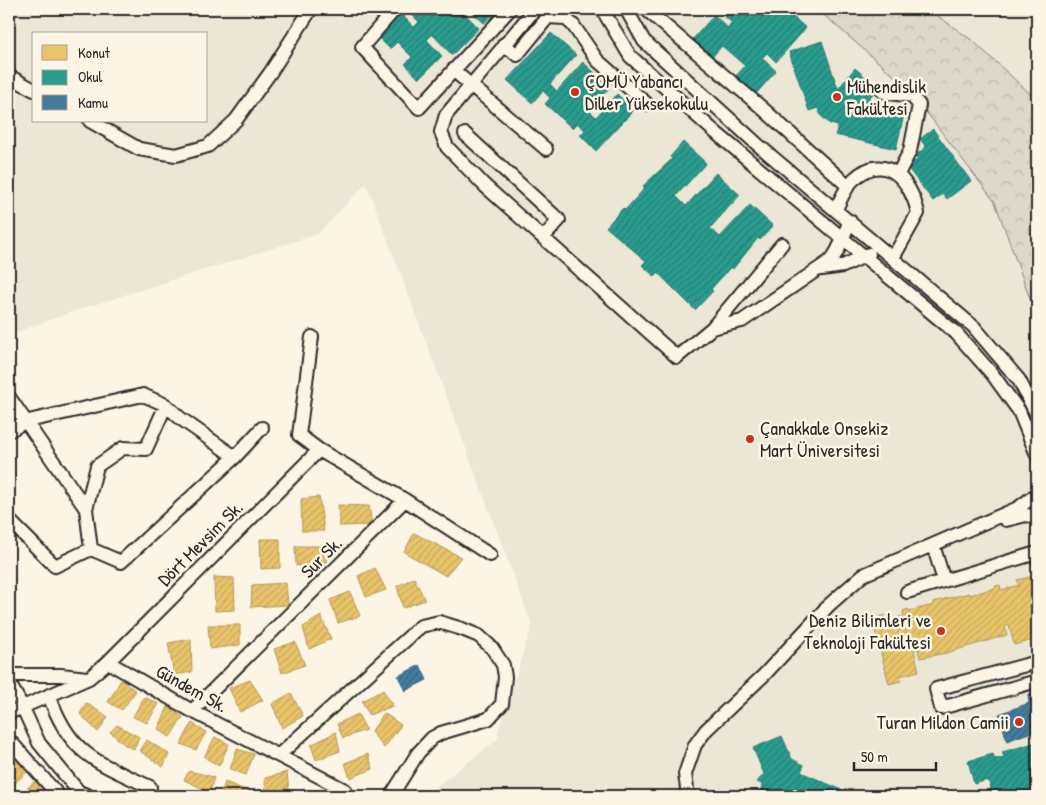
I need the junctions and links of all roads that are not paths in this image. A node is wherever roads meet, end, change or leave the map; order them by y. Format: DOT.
graph roads {
  1 [pos="311,9"];
  2 [pos="395,9"];
  3 [pos="510,9"];
  4 [pos="535,9"];
  5 [pos="602,9"];
  6 [pos="653,10"];
  7 [pos="628,14"];
  8 [pos="504,44"];
  9 [pos="454,70"];
  10 [pos="9,76"];
  11 [pos="469,85"];
  12 [pos="32,89"];
  13 [pos="883,92"];
  14 [pos="647,104"];
  15 [pos="92,122"];
  16 [pos="465,134"];
  17 [pos="546,149"];
  18 [pos="898,174"];
  19 [pos="848,186"];
  20 [pos="836,209"];
  21 [pos="850,221"];
  22 [pos="842,237"];
  23 [pos="543,238"];
  24 [pos="782,244"];
  25 [pos="878,246"];
  26 [pos="865,258"];
  27 [pos="893,258"];
  28 [pos="818,270"];
  29 [pos="712,328"];
  30 [pos="312,338"];
  31 [pos="9,397"];
  32 [pos="166,405"];
  33 [pos="1037,415"];
  34 [pos="24,422"];
  35 [pos="262,428"];
  36 [pos="9,431"];
  37 [pos="319,450"];
  38 [pos="1037,455"];
  39 [pos="234,457"];
  40 [pos="1037,494"];
  41 [pos="405,500"];
  42 [pos="86,508"];
  43 [pos="1037,516"];
  44 [pos="9,520"];
  45 [pos="934,548"];
  46 [pos="91,549"];
  47 [pos="1033,554"];
  48 [pos="490,555"];
  49 [pos="944,581"];
  50 [pos="907,592"];
  51 [pos="108,662"];
  52 [pos="1037,662"];
  53 [pos="9,675"];
  54 [pos="89,678"];
  55 [pos="1037,682"];
  56 [pos="9,683"];
  57 [pos="48,695"];
  58 [pos="22,706"];
  59 [pos="192,711"];
  60 [pos="9,713"];
  61 [pos="9,744"];
  62 [pos="279,755"];
  63 [pos="150,787"];
  64 [pos="345,790"];
  65 [pos="59,796"];
  66 [pos="89,796"];
  67 [pos="391,796"];
  68 [pos="690,796"];
  1 -- 15 [label="street"];
  2 -- 9 [label="street"];
  3 -- 9 [label="street"];
  4 -- 8 [label="street"];
  5 -- 22 [label="street"];
  6 -- 7 [label="street"];
  6 -- 19 [label="street"];
  7 -- 20 [label="street"];
  8 -- 11 [label="street"];
  8 -- 14 [label="street"];
  9 -- 11 [label="street"];
  10 -- 12 [label="street"];
  11 -- 17 [label="street"];
  11 -- 23 [label="street"];
  13 -- 18 [label="street"];
  16 -- 23 [label="street"];
  18 -- 19 [label="street"];
  18 -- 27 [label="street"];
  19 -- 20 [label="street"];
  20 -- 21 [label="street"];
  21 -- 22 [label="street"];
  21 -- 25 [label="street"];
  22 -- 26 [label="street"];
  22 -- 28 [label="street"];
  23 -- 29 [label="street"];
  24 -- 29 [label="street"];
  25 -- 26 [label="street"];
  25 -- 27 [label="street"];
  26 -- 28 [label="street"];
  26 -- 38 [label="street"];
  27 -- 33 [label="street"];
  28 -- 29 [label="street"];
  30 -- 37 [label="street"];
  31 -- 34 [label="street"];
  32 -- 34 [label="street"];
  32 -- 39 [label="street"];
  32 -- 42 [label="street"];
  34 -- 36 [label="street"];
  34 -- 42 [label="street"];
  35 -- 39 [label="street"];
  37 -- 41 [label="street"];
  37 -- 51 [label="street, Dört Mevsim Sk."];
  39 -- 46 [label="street"];
  40 -- 68 [label="street"];
  41 -- 48 [label="street"];
  41 -- 59 [label="street, Sur Sk."];
  42 -- 46 [label="street"];
  43 -- 45 [label="street"];
  44 -- 46 [label="street"];
  45 -- 49 [label="street"];
  45 -- 68 [label="street"];
  47 -- 49 [label="street"];
  49 -- 50 [label="street"];
  51 -- 54 [label="street"];
  51 -- 59 [label="street, Gündem Sk."];
  52 -- 55 [label="street"];
  53 -- 54 [label="street"];
  54 -- 57 [label="street"];
  56 -- 58 [label="street"];
  57 -- 58 [label="street"];
  57 -- 63 [label="street"];
  58 -- 60 [label="street"];
  58 -- 66 [label="street"];
  59 -- 62 [label="street, Gündem Sk."];
  61 -- 65 [label="street"];
  62 -- 64 [label="street, Gündem Sk."];
  62 -- 67 [label="street"];
}
